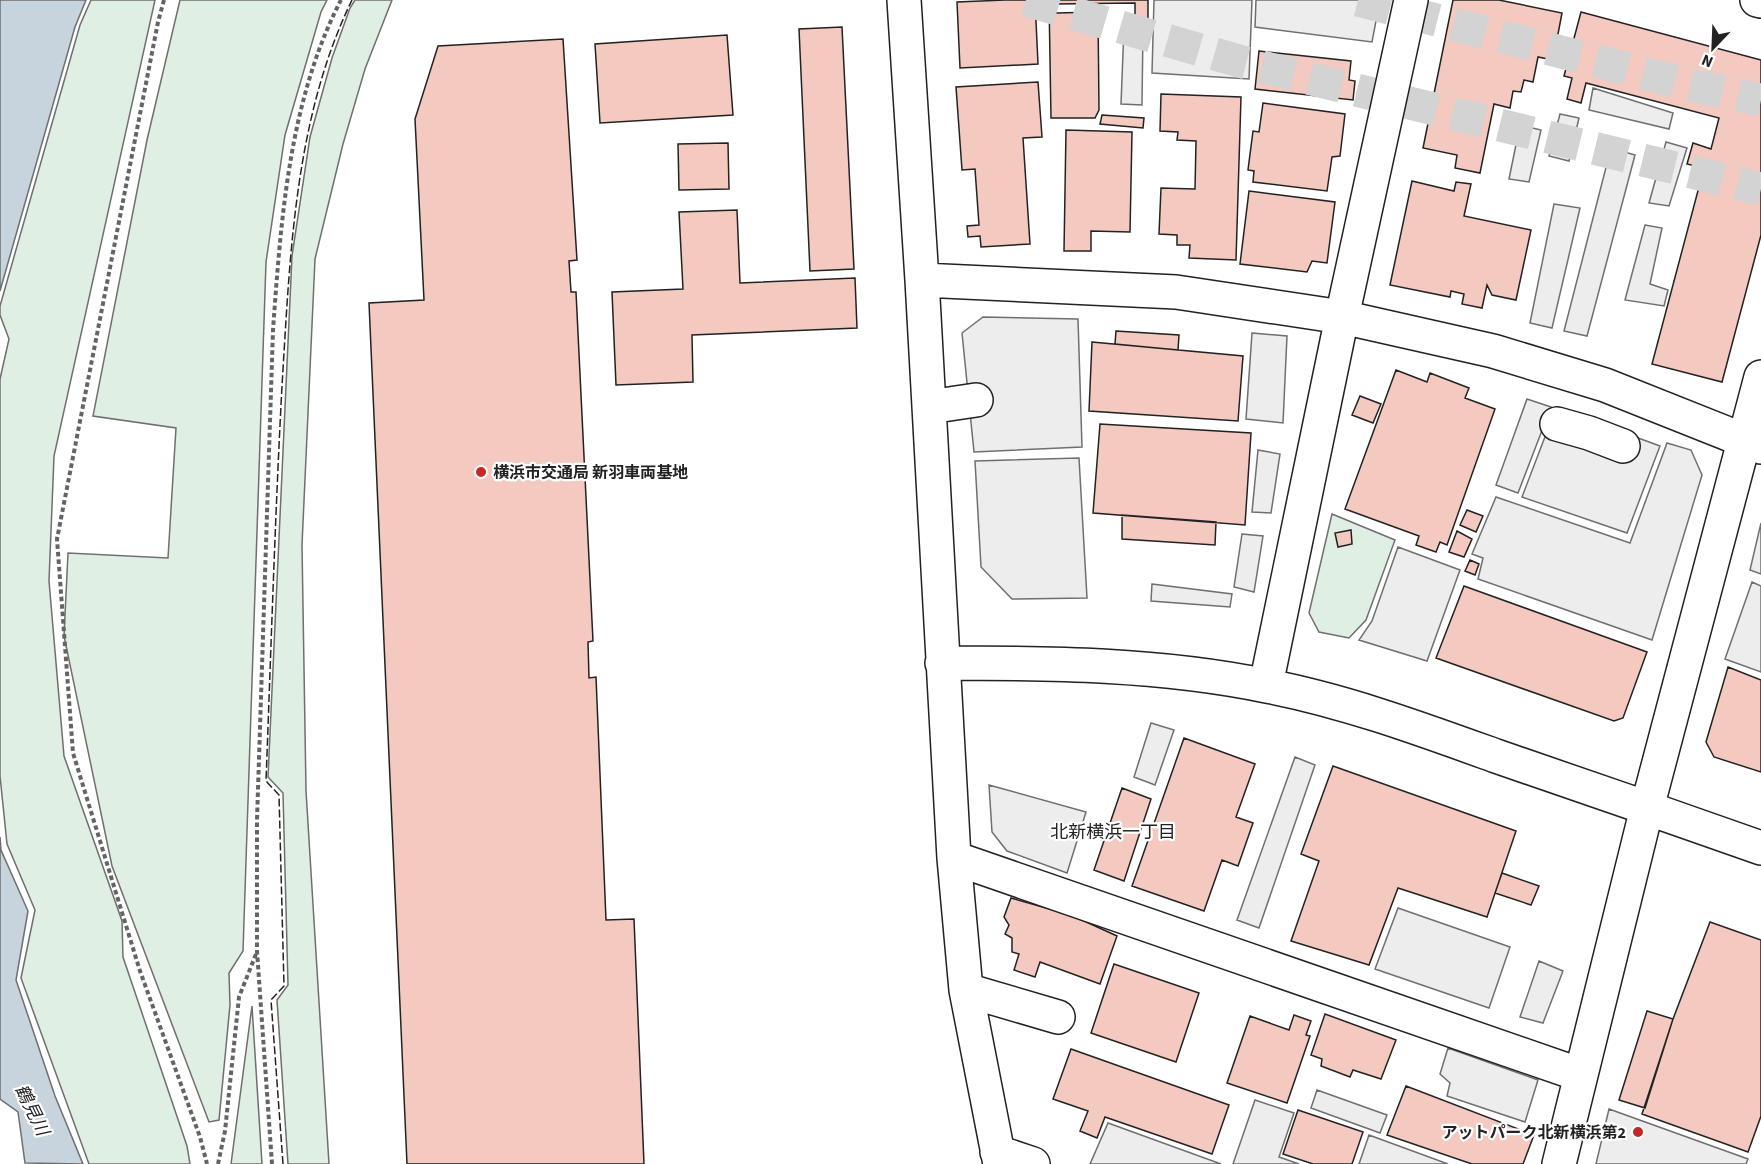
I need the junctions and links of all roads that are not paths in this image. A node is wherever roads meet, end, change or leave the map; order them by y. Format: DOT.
graph roads {
  1 [pos="904,0"];
  2 [pos="1411,0"];
  3 [pos="922,280"];
  4 [pos="1342,317"];
  5 [pos="1761,377"];
  6 [pos="1605,386"];
  7 [pos="976,400"];
  8 [pos="928,407"];
  9 [pos="1557,424"];
  10 [pos="1589,433"];
  11 [pos="1752,444"];
  12 [pos="1623,446"];
  13 [pos="942,663"];
  14 [pos="1266,685"];
  15 [pos="1647,808"];
  16 [pos="1761,848"];
  17 [pos="954,858"];
  18 [pos="966,990"];
  19 [pos="1058,1017"];
  20 [pos="1581,1075"];
  21 [pos="998,1158"];
  22 [pos="1033,1164"];
  23 [pos="1559,1164"];
  1 -- 3 [label="street"];
  2 -- 4 [label="street"];
  3 -- 4 [label="street"];
  3 -- 8 [label="street"];
  4 -- 6 [label="street"];
  4 -- 14 [label="street"];
  5 -- 11 [label="street"];
  6 -- 10 [label="street"];
  6 -- 11 [label="street"];
  7 -- 8 [label="street"];
  8 -- 13 [label="street"];
  9 -- 10 [label="street"];
  10 -- 12 [label="street"];
  11 -- 15 [label="street"];
  13 -- 14 [label="street"];
  13 -- 17 [label="street"];
  14 -- 15 [label="street"];
  15 -- 16 [label="street"];
  15 -- 20 [label="street"];
  17 -- 18 [label="street"];
  17 -- 20 [label="street"];
  18 -- 19 [label="street"];
  18 -- 21 [label="street"];
  20 -- 23 [label="street"];
  21 -- 22 [label="street"];
}
